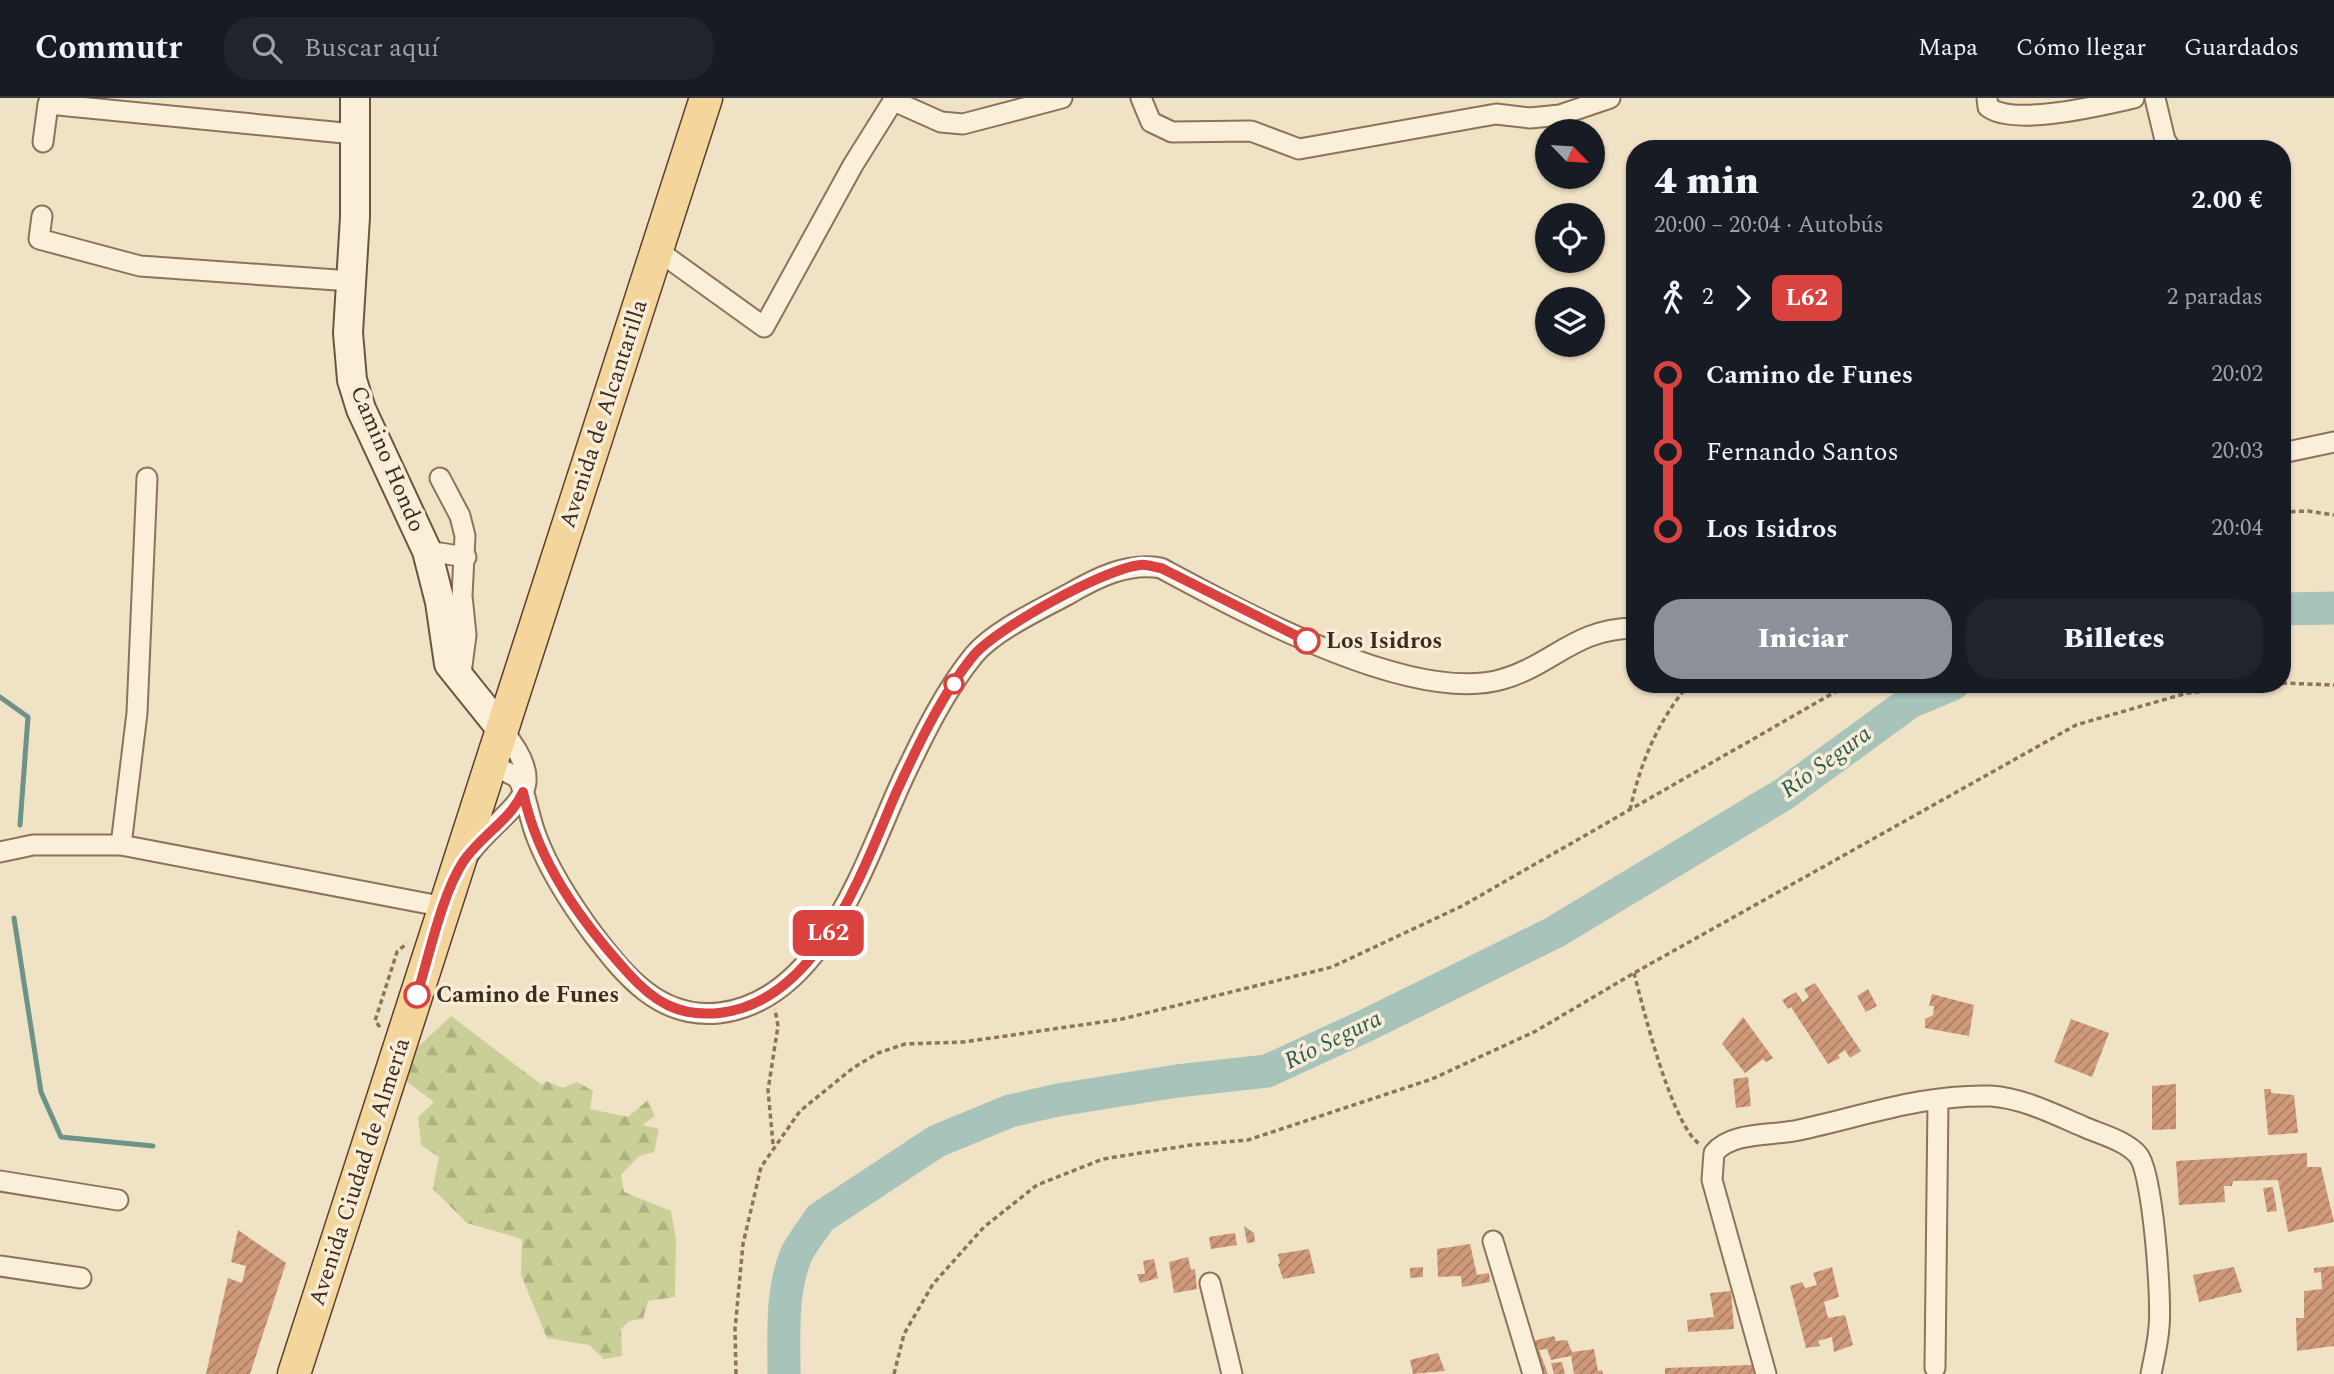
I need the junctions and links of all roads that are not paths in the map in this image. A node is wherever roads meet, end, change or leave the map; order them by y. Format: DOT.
graph roads {
  1 [pos="355,98"];
  2 [pos="706,98"];
  3 [pos="1062,98"];
  4 [pos="1141,98"];
  5 [pos="1609,98"];
  6 [pos="1987,98"];
  7 [pos="2134,98"];
  8 [pos="2155,98"];
  9 [pos="895,99"];
  10 [pos="46,101"];
  11 [pos="354,134"];
  12 [pos="2165,140"];
  13 [pos="43,142"];
  14 [pos="42,216"];
  15 [pos="657,250"];
  16 [pos="351,281"];
  17 [pos="2334,442"];
  18 [pos="2291,451"];
  19 [pos="147,478"];
  20 [pos="440,478"];
  21 [pos="427,551"];
  22 [pos="466,557"];
  23 [pos="1626,628"];
  24 [pos="522,671"];
  25 [pos="463,683"];
  26 [pos="502,730"];
  27 [pos="489,772"];
  28 [pos="523,792"];
  29 [pos="486,834"];
  30 [pos="537,840"];
  31 [pos="121,845"];
  32 [pos="0,852"];
  33 [pos="456,873"];
  34 [pos="445,907"];
  35 [pos="1938,1101"];
  36 [pos="0,1181"];
  37 [pos="118,1200"];
  38 [pos="1493,1241"];
  39 [pos="0,1266"];
  40 [pos="81,1278"];
  41 [pos="1210,1283"];
  42 [pos="1935,1368"];
  43 [pos="295,1374"];
  44 [pos="1232,1374"];
  45 [pos="1533,1374"];
  46 [pos="1766,1374"];
  47 [pos="2151,1374"];
  1 -- 11 [label="main road, Camino Hondo"];
  2 -- 15 [label="main road, Avenida de Alcantarilla"];
  3 -- 9 [label="street"];
  4 -- 5 [label="street"];
  6 -- 7 [label="street"];
  8 -- 12 [label="street"];
  9 -- 15 [label="street"];
  10 -- 11 [label="street"];
  10 -- 13 [label="street"];
  11 -- 16 [label="main road, Camino Hondo"];
  14 -- 16 [label="street"];
  15 -- 24 [label="main road, Avenida de Alcantarilla"];
  16 -- 21 [label="main road, Camino Hondo"];
  17 -- 18 [label="street"];
  19 -- 31 [label="street"];
  20 -- 22 [label="street"];
  21 -- 22 [label="street"];
  21 -- 25 [label="main road, Camino Hondo"];
  22 -- 25 [label="street"];
  23 -- 30 [label="street"];
  24 -- 25 [label="main road"];
  24 -- 26 [label="main road, Avenida de Alcantarilla"];
  25 -- 26 [label="main road, Camino Hondo"];
  26 -- 27 [label="main road, Avenida Ciudad de Almería"];
  26 -- 28 [label="street"];
  27 -- 28 [label="street"];
  27 -- 33 [label="main road, Avenida Ciudad de Almería"];
  28 -- 29 [label="street"];
  28 -- 30 [label="street"];
  29 -- 30 [label="street"];
  29 -- 33 [label="street"];
  31 -- 32 [label="street"];
  31 -- 34 [label="street"];
  33 -- 34 [label="main road, Avenida Ciudad de Almería"];
  34 -- 43 [label="main road, Avenida Ciudad de Almería"];
  35 -- 42 [label="street"];
  35 -- 46 [label="street"];
  35 -- 47 [label="street"];
  36 -- 37 [label="street"];
  38 -- 45 [label="street"];
  39 -- 40 [label="street"];
  41 -- 44 [label="street"];
}
